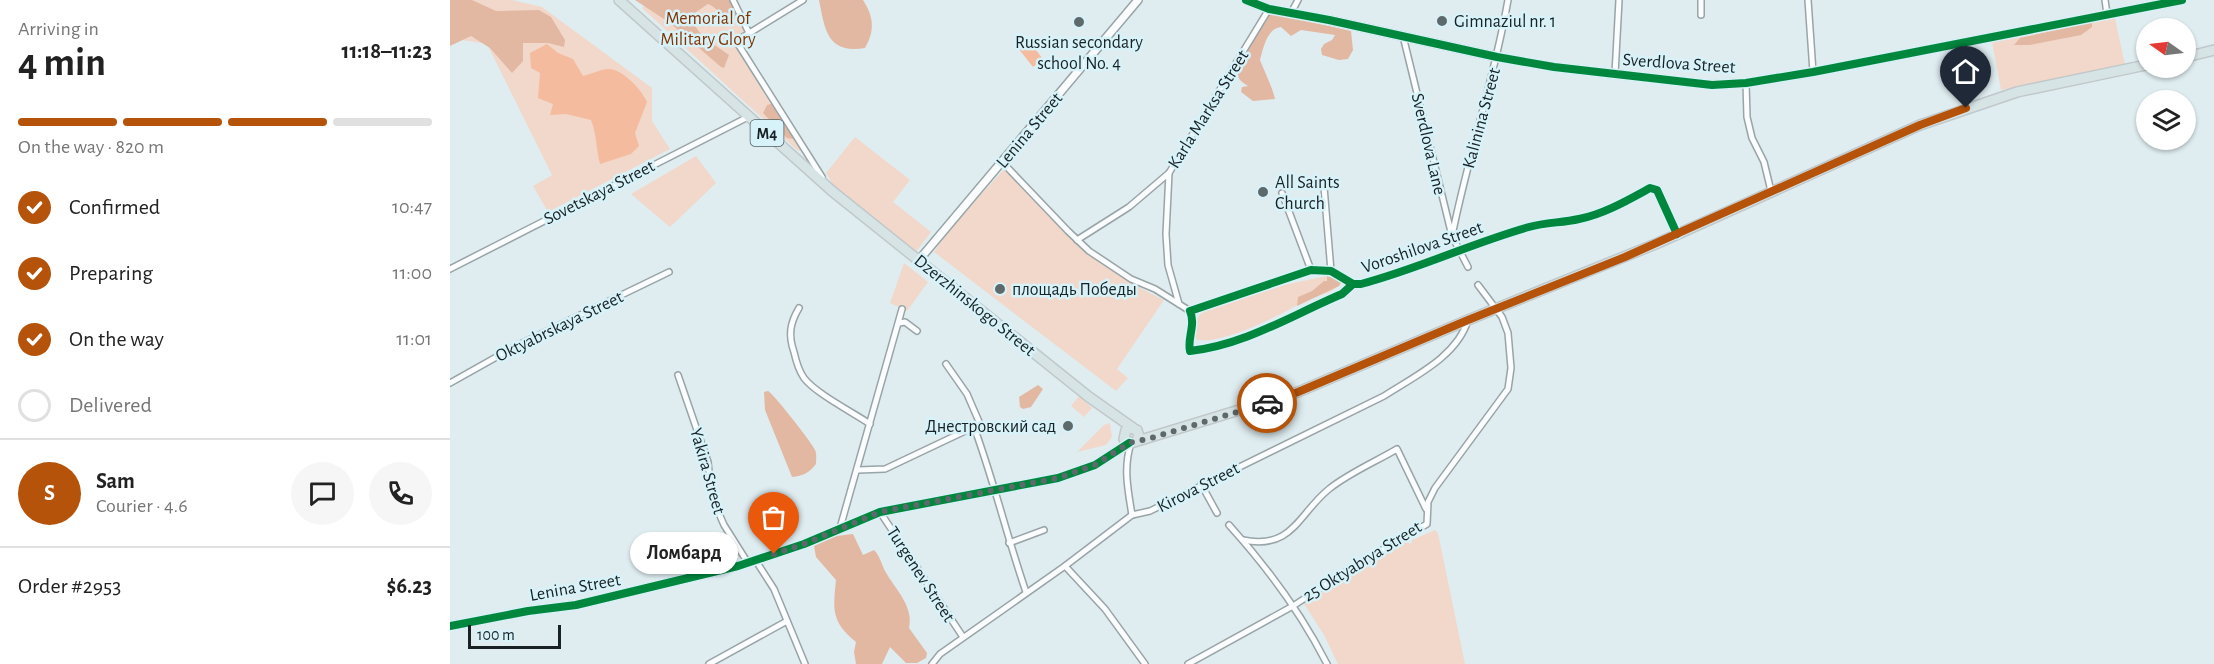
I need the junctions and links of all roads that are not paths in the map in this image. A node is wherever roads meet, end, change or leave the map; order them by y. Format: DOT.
graph roads {
  1 [pos="619,0"];
  2 [pos="733,0"];
  3 [pos="803,0"];
  4 [pos="1138,0"];
  5 [pos="1246,0"];
  6 [pos="1298,0"];
  7 [pos="1508,0"];
  8 [pos="1619,0"];
  9 [pos="1701,0"];
  10 [pos="1808,0"];
  11 [pos="2105,0"];
  12 [pos="2182,0"];
  13 [pos="1269,9"];
  14 [pos="1291,13"];
  15 [pos="2107,14"];
  16 [pos="1701,15"];
  17 [pos="749,33"];
  18 [pos="1403,36"];
  19 [pos="2214,50"];
  20 [pos="2196,54"];
  21 [pos="1497,57"];
  22 [pos="2136,67"];
  23 [pos="1813,72"];
  24 [pos="1615,74"];
  25 [pos="1746,83"];
  26 [pos="748,117"];
  27 [pos="1003,161"];
  28 [pos="1169,173"];
  29 [pos="1324,187"];
  30 [pos="832,191"];
  31 [pos="1771,191"];
  32 [pos="1282,192"];
  33 [pos="1677,234"];
  34 [pos="1452,236"];
  35 [pos="1077,240"];
  36 [pos="1458,250"];
  37 [pos="919,260"];
  38 [pos="1468,267"];
  39 [pos="450,269"];
  40 [pos="1311,270"];
  41 [pos="1331,271"];
  42 [pos="669,272"];
  43 [pos="1353,284"];
  44 [pos="1478,285"];
  45 [pos="1179,303"];
  46 [pos="800,308"];
  47 [pos="902,309"];
  48 [pos="1496,309"];
  49 [pos="1190,311"];
  50 [pos="1468,320"];
  51 [pos="898,323"];
  52 [pos="917,331"];
  53 [pos="946,364"];
  54 [pos="678,375"];
  55 [pos="450,383"];
  56 [pos="1119,419"];
  57 [pos="870,424"];
  58 [pos="974,427"];
  59 [pos="1135,429"];
  60 [pos="1151,438"];
  61 [pos="1129,440"];
  62 [pos="858,470"];
  63 [pos="1201,484"];
  64 [pos="996,490"];
  65 [pos="1427,511"];
  66 [pos="880,512"];
  67 [pos="1217,513"];
  68 [pos="1132,515"];
  69 [pos="1229,525"];
  70 [pos="840,528"];
  71 [pos="1044,530"];
  72 [pos="1242,540"];
  73 [pos="1009,543"];
  74 [pos="752,562"];
  75 [pos="1065,566"];
  76 [pos="1026,592"];
  77 [pos="1293,606"];
  78 [pos="788,621"];
  79 [pos="450,626"];
  80 [pos="963,637"];
  81 [pos="709,664"];
  82 [pos="805,664"];
  83 [pos="932,664"];
  84 [pos="1145,664"];
  85 [pos="1188,664"];
  86 [pos="1327,664"];
  1 -- 26 [label="highway, Dzerzhinskogo Street / M4"];
  2 -- 17 [label="street"];
  3 -- 17 [label="street"];
  4 -- 27 [label="street, Lenina Street"];
  5 -- 13 [label="street, Sverdlova Street"];
  6 -- 14 [label="street"];
  7 -- 21 [label="street, Kalinina Street"];
  8 -- 24 [label="street"];
  9 -- 16 [label="street"];
  10 -- 23 [label="street"];
  11 -- 15 [label="street"];
  12 -- 15 [label="street, Sverdlova Street"];
  13 -- 14 [label="street, Sverdlova Street"];
  13 -- 28 [label="street, Karla Marksa Street"];
  14 -- 18 [label="street, Sverdlova Street"];
  15 -- 23 [label="street, Sverdlova Street"];
  17 -- 30 [label="street, Dzerzhinskogo Street"];
  18 -- 21 [label="street, Sverdlova Street"];
  18 -- 34 [label="street, Sverdlova Lane"];
  19 -- 20 [label="highway"];
  21 -- 24 [label="street, Sverdlova Street"];
  21 -- 34 [label="street, Kalinina Street"];
  22 -- 31 [label="highway"];
  23 -- 25 [label="street, Sverdlova Street"];
  24 -- 25 [label="street, Sverdlova Street"];
  25 -- 31 [label="street"];
  26 -- 30 [label="highway, Dzerzhinskogo Street / M4"];
  26 -- 39 [label="street, Sovetskaya Street"];
  27 -- 35 [label="street"];
  27 -- 37 [label="street, Lenina Street"];
  28 -- 35 [label="street, Karla Marksa Street"];
  28 -- 45 [label="street"];
  29 -- 41 [label="street"];
  30 -- 37 [label="highway, Dzerzhinskogo Street / M4"];
  31 -- 33 [label="highway"];
  32 -- 40 [label="street"];
  33 -- 36 [label="street, Voroshilova Street"];
  33 -- 48 [label="highway"];
  34 -- 36 [label="street, Sverdlova Lane"];
  35 -- 45 [label="street"];
  36 -- 38 [label="street, Sverdlova Lane"];
  36 -- 43 [label="street, Voroshilova Street"];
  37 -- 56 [label="highway, Dzerzhinskogo Street / M4"];
  40 -- 41 [label="street, Voroshilova Street"];
  40 -- 49 [label="street, Voroshilova Street"];
  41 -- 43 [label="street, Voroshilova Street"];
  42 -- 55 [label="street, Oktyabrskaya Street"];
  43 -- 49 [label="street"];
  44 -- 48 [label="street, 25 Oktyabrya Street"];
  45 -- 49 [label="street"];
  46 -- 57 [label="street"];
  47 -- 51 [label="street"];
  48 -- 50 [label="highway"];
  48 -- 65 [label="street, 25 Oktyabrya Street"];
  50 -- 60 [label="highway"];
  50 -- 63 [label="street, Kirova Street"];
  51 -- 52 [label="street"];
  51 -- 57 [label="street"];
  53 -- 58 [label="street"];
  54 -- 74 [label="street, Yakira Street"];
  56 -- 59 [label="highway, M4"];
  56 -- 61 [label="highway"];
  57 -- 62 [label="street"];
  58 -- 62 [label="street"];
  58 -- 64 [label="street"];
  59 -- 60 [label="highway, M4"];
  59 -- 61 [label="highway"];
  59 -- 61 [label="highway"];
  60 -- 61 [label="highway"];
  61 -- 64 [label="street, Lenina Street"];
  61 -- 68 [label="street"];
  62 -- 70 [label="street"];
  63 -- 67 [label="street"];
  63 -- 68 [label="street, Kirova Street"];
  64 -- 66 [label="street, Lenina Street"];
  64 -- 73 [label="street"];
  65 -- 72 [label="street"];
  65 -- 77 [label="street, 25 Oktyabrya Street"];
  66 -- 70 [label="street, Lenina Street"];
  66 -- 80 [label="street, Turgenev Street"];
  68 -- 75 [label="street, Kirova Street"];
  69 -- 72 [label="street"];
  70 -- 74 [label="street, Lenina Street"];
  71 -- 73 [label="street"];
  72 -- 77 [label="street"];
  73 -- 76 [label="street"];
  74 -- 78 [label="street, Yakira Street"];
  74 -- 79 [label="street, Lenina Street"];
  75 -- 76 [label="street, Kirova Street"];
  75 -- 84 [label="street"];
  76 -- 80 [label="street, Kirova Street"];
  77 -- 85 [label="street, 25 Oktyabrya Street"];
  77 -- 86 [label="street"];
  78 -- 81 [label="street"];
  78 -- 82 [label="street, Yakira Street"];
  80 -- 83 [label="street, Kirova Street"];
}
